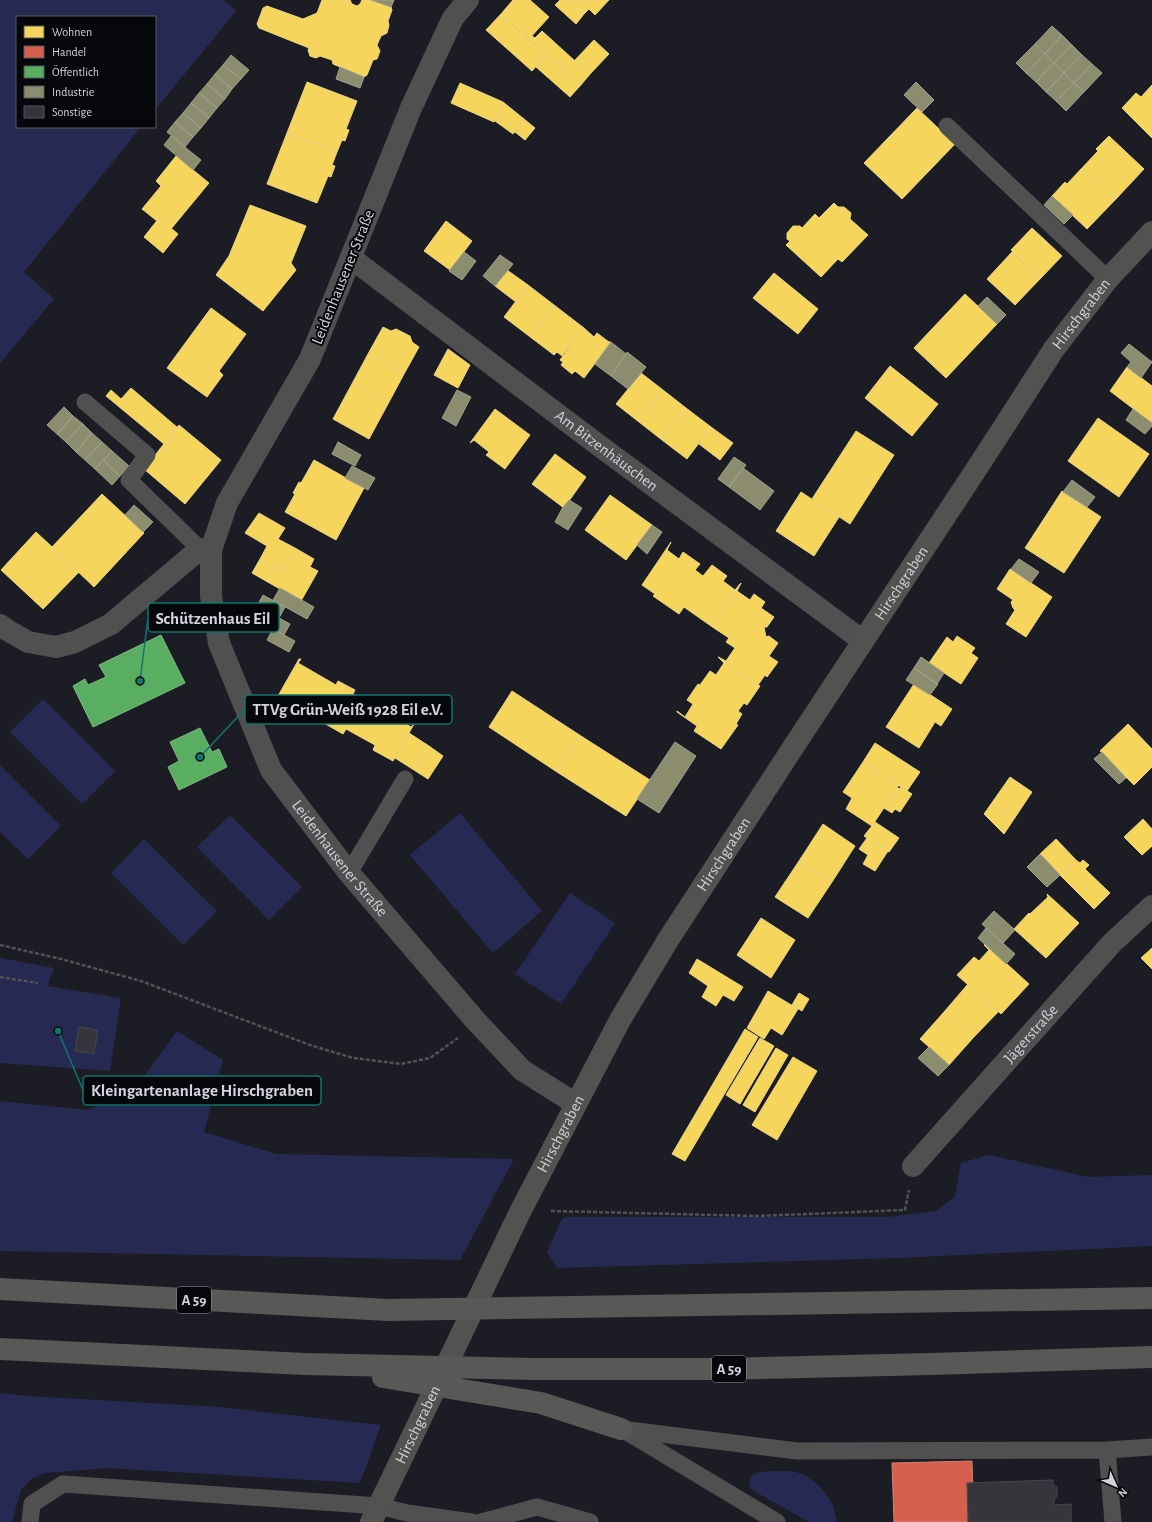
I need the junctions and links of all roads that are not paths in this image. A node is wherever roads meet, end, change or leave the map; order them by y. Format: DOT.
graph roads {
  1 [pos="468,0"];
  2 [pos="947,126"];
  3 [pos="1152,232"];
  4 [pos="351,258"];
  5 [pos="1108,279"];
  6 [pos="85,402"];
  7 [pos="206,549"];
  8 [pos="0,624"];
  9 [pos="863,641"];
  10 [pos="405,779"];
  11 [pos="349,872"];
  12 [pos="1152,906"];
  13 [pos="576,1104"];
  14 [pos="913,1166"];
  15 [pos="0,1289"];
  16 [pos="1152,1291"];
  17 [pos="1108,1298"];
  18 [pos="1152,1298"];
  19 [pos="0,1350"];
  20 [pos="1152,1357"];
  21 [pos="305,1364"];
  22 [pos="621,1429"];
  23 [pos="1152,1446"];
  24 [pos="1107,1450"];
  25 [pos="375,1514"];
  26 [pos="30,1522"];
  27 [pos="472,1522"];
  28 [pos="481,1522"];
  29 [pos="590,1522"];
  30 [pos="777,1522"];
  31 [pos="1113,1522"];
  1 -- 4 [label="street, Leidenhausener Straße"];
  2 -- 5 [label="lane"];
  3 -- 5 [label="street, Hirschgraben"];
  4 -- 7 [label="street, Leidenhausener Straße"];
  4 -- 9 [label="street, Am Bitzenhäuschen"];
  5 -- 9 [label="street, Hirschgraben"];
  6 -- 7 [label="lane"];
  7 -- 8 [label="street"];
  7 -- 11 [label="street, Leidenhausener Straße"];
  9 -- 13 [label="street, Hirschgraben"];
  10 -- 11 [label="lane"];
  11 -- 13 [label="street, Leidenhausener Straße"];
  12 -- 14 [label="street, Jägerstraße"];
  13 -- 25 [label="street, Hirschgraben"];
  15 -- 17 [label="highway, A 59"];
  16 -- 17 [label="highway, A 59"];
  17 -- 18 [label="highway, A 59"];
  19 -- 21 [label="highway, A 59"];
  20 -- 21 [label="highway, A 59"];
  21 -- 22 [label="highway, A 59"];
  22 -- 24 [label="lane"];
  22 -- 30 [label="lane"];
  23 -- 24 [label="lane"];
  24 -- 31 [label="lane"];
  25 -- 26 [label="lane"];
  25 -- 27 [label="lane"];
  28 -- 29 [label="lane"];
}
